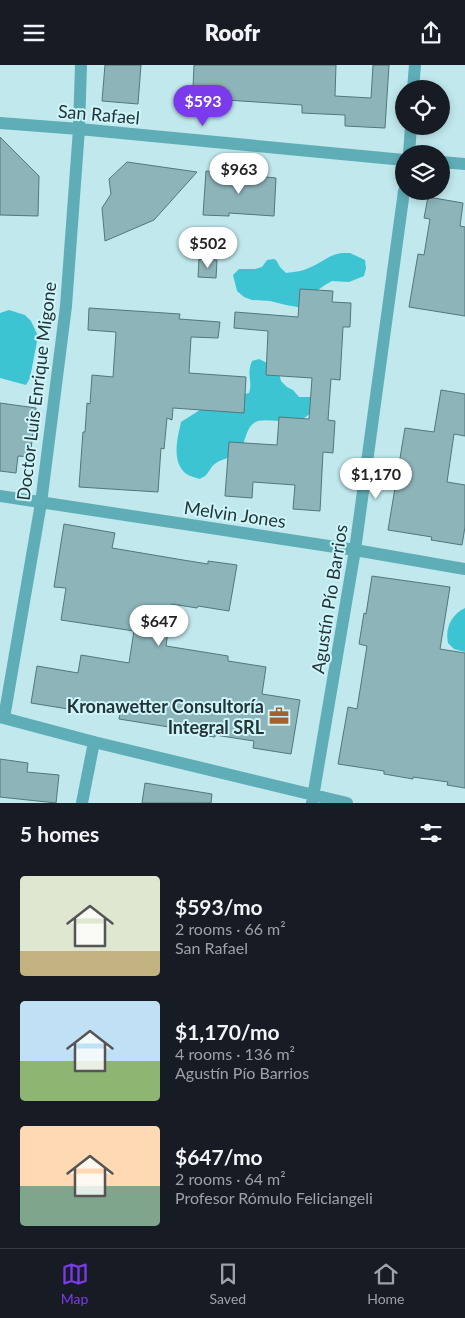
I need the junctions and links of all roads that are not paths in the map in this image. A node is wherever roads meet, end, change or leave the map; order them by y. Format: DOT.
graph roads {
  1 [pos="81,65"];
  2 [pos="414,65"];
  3 [pos="413,80"];
  4 [pos="0,123"];
  5 [pos="79,129"];
  6 [pos="395,159"];
  7 [pos="450,163"];
  8 [pos="465,164"];
  9 [pos="403,200"];
  10 [pos="0,496"];
  11 [pos="41,503"];
  12 [pos="355,550"];
  13 [pos="465,569"];
  14 [pos="2,718"];
  15 [pos="94,742"];
  16 [pos="313,799"];
  17 [pos="82,803"];
  18 [pos="347,803"];
  1 -- 5 [label="street, Doctor Luis Enrique Migone"];
  2 -- 3 [label="street"];
  4 -- 5 [label="street, San Rafael"];
  5 -- 6 [label="street, San Rafael"];
  5 -- 11 [label="street, Doctor Luis Enrique Migone"];
  7 -- 8 [label="street"];
  9 -- 12 [label="street, Agustín Pío Barrios"];
  10 -- 11 [label="street, Melvin Jones"];
  11 -- 12 [label="street, Melvin Jones"];
  11 -- 14 [label="street, Doctor Luis Enrique Migone"];
  12 -- 13 [label="street, Melvin Jones"];
  12 -- 16 [label="street, Agustín Pío Barrios"];
  14 -- 15 [label="street"];
  15 -- 16 [label="street"];
  15 -- 17 [label="street"];
  16 -- 18 [label="street"];
}
